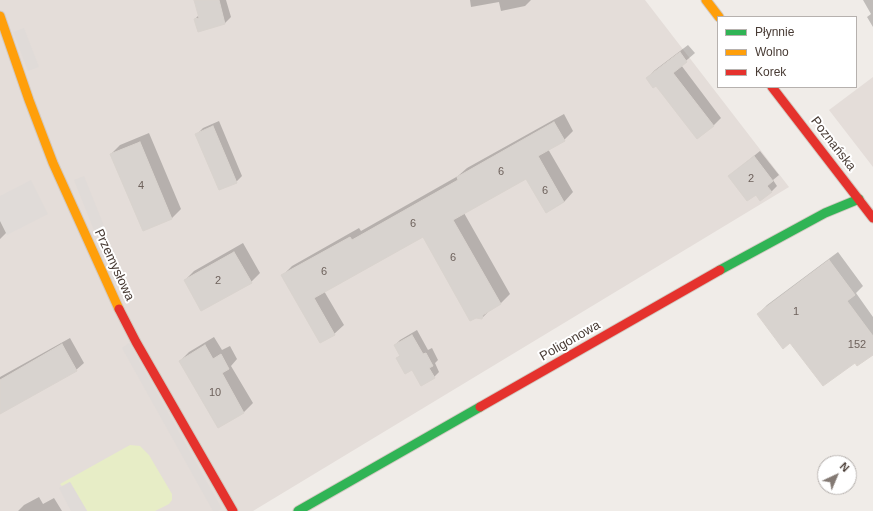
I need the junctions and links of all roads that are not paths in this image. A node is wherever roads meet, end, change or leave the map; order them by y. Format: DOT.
graph roads {
  1 [pos="706,0"];
  2 [pos="0,16"];
  3 [pos="718,16"];
  4 [pos="773,88"];
  5 [pos="858,199"];
  6 [pos="873,218"];
  7 [pos="233,511"];
  8 [pos="298,511"];
  1 -- 3 [label="street"];
  2 -- 7 [label="street, Przemysłowa"];
  4 -- 5 [label="street, Poznańska"];
  5 -- 6 [label="street, Poznańska"];
  5 -- 8 [label="street, Poligonowa"];
}
